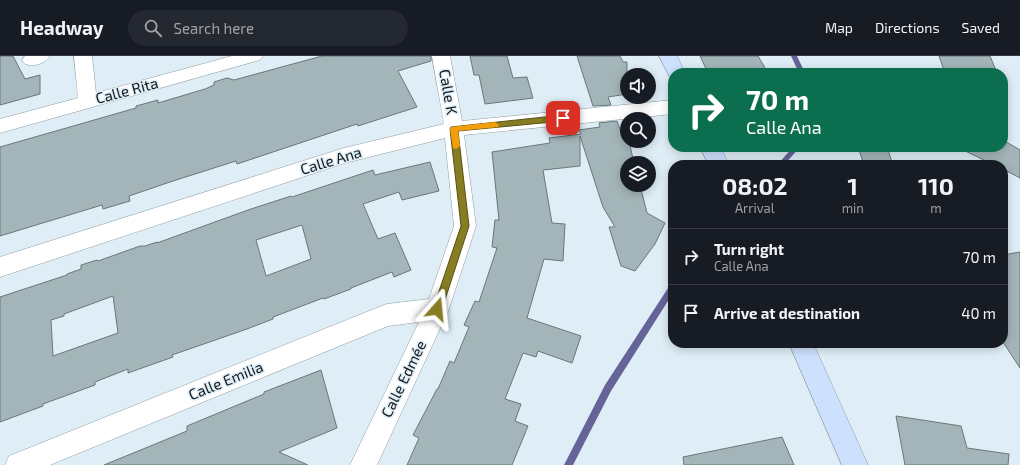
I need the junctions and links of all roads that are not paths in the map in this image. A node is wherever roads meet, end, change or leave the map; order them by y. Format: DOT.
graph roads {
  1 [pos="83,56"];
  2 [pos="254,56"];
  3 [pos="442,56"];
  4 [pos="668,56"];
  5 [pos="674,68"];
  6 [pos="88,102"];
  7 [pos="668,108"];
  8 [pos="0,126"];
  9 [pos="454,129"];
  10 [pos="0,267"];
  11 [pos="437,309"];
  12 [pos="803,348"];
  13 [pos="18,465"];
  14 [pos="363,465"];
  15 [pos="855,465"];
  1 -- 6 [label="street"];
  2 -- 6 [label="street, Calle Rita"];
  3 -- 9 [label="street, Calle K"];
  4 -- 5 [label="street"];
  6 -- 8 [label="street, Calle Rita"];
  7 -- 9 [label="street, Calle Ana"];
  9 -- 10 [label="street, Calle Ana"];
  9 -- 11 [label="street, Calle Edmée"];
  11 -- 13 [label="street, Calle Emilia"];
  11 -- 14 [label="street, Calle Edmée"];
  12 -- 15 [label="street"];
}
